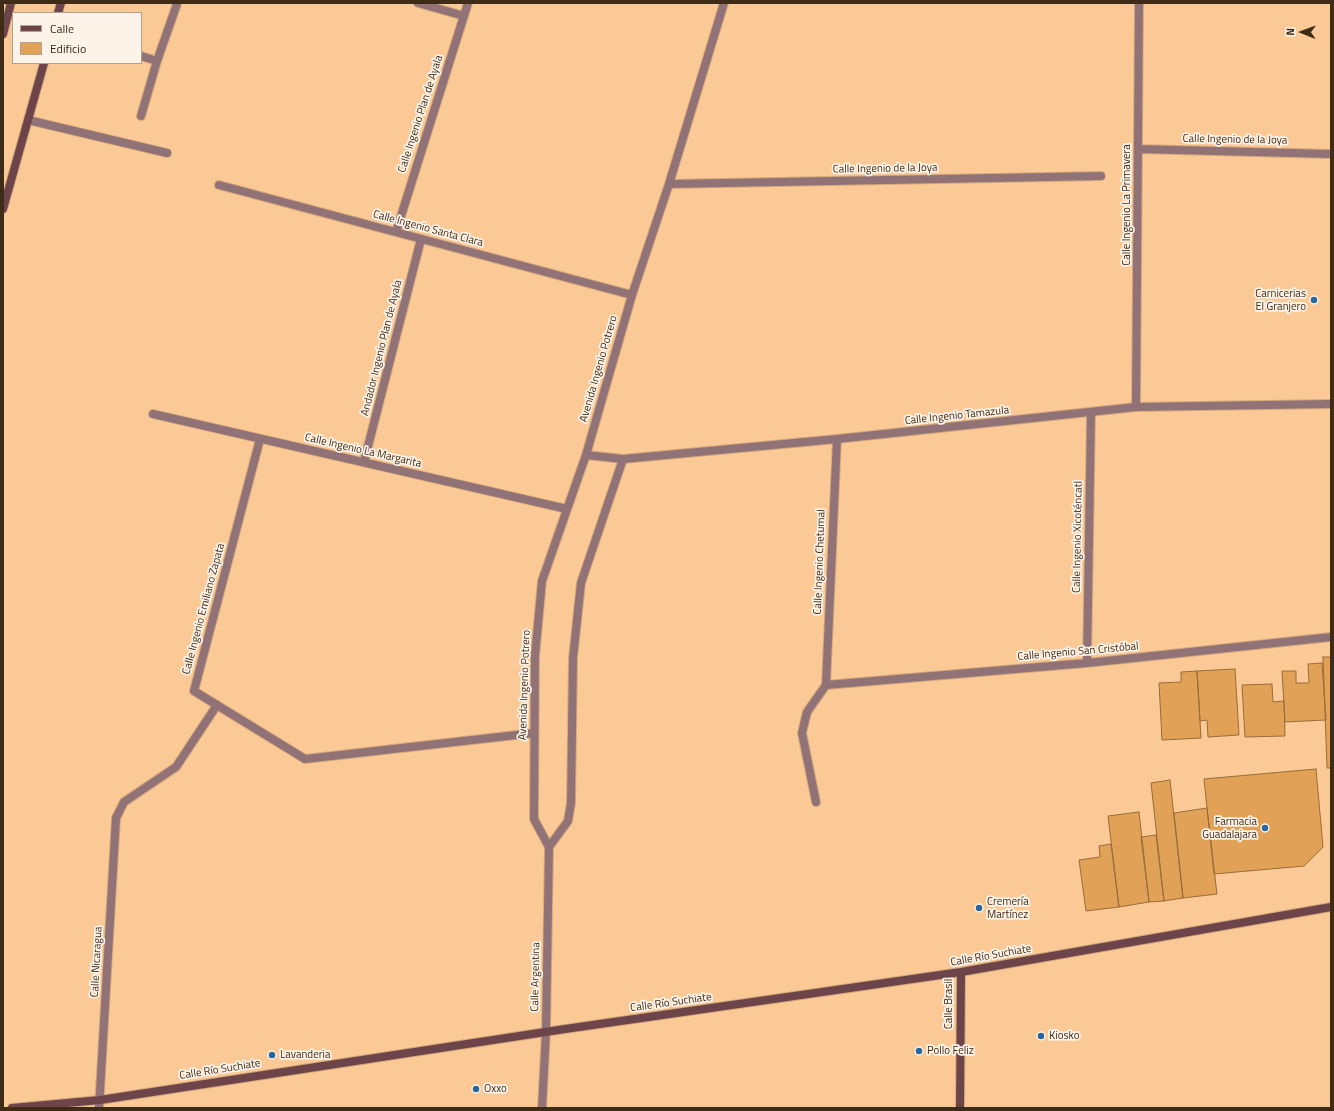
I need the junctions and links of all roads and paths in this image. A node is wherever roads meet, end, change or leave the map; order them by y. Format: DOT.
graph roads {
  1 [pos="11,3"];
  2 [pos="418,3"];
  3 [pos="468,3"];
  4 [pos="724,3"];
  5 [pos="1139,3"];
  6 [pos="177,4"];
  7 [pos="464,16"];
  8 [pos="3,34"];
  9 [pos="142,56"];
  10 [pos="157,61"];
  11 [pos="44,64"];
  12 [pos="141,116"];
  13 [pos="28,120"];
  14 [pos="1138,149"];
  15 [pos="166,153"];
  16 [pos="1331,154"];
  17 [pos="1101,176"];
  18 [pos="669,184"];
  19 [pos="219,185"];
  20 [pos="3,209"];
  21 [pos="396,232"];
  22 [pos="421,239"];
  23 [pos="632,295"];
  24 [pos="1331,404"];
  25 [pos="1136,407"];
  26 [pos="1091,413"];
  27 [pos="153,414"];
  28 [pos="260,439"];
  29 [pos="837,439"];
  30 [pos="586,455"];
  31 [pos="623,459"];
  32 [pos="364,462"];
  33 [pos="567,509"];
  34 [pos="1331,637"];
  35 [pos="1086,663"];
  36 [pos="826,685"];
  37 [pos="217,705"];
  38 [pos="534,733"];
  39 [pos="816,802"];
  40 [pos="549,847"];
  41 [pos="1331,907"];
  42 [pos="961,972"];
  43 [pos="546,1032"];
  44 [pos="100,1104"];
  45 [pos="12,1108"];
  46 [pos="542,1108"];
  47 [pos="960,1108"];
  1 -- 8 [label="main road"];
  2 -- 7 [label="street"];
  3 -- 7 [label="street, Calle Ingenio Plan de Ayala"];
  4 -- 18 [label="street, Avenida Ingenio Potrero"];
  5 -- 14 [label="street, Calle Ingenio La Primavera"];
  6 -- 10 [label="street"];
  7 -- 21 [label="street, Calle Ingenio Plan de Ayala"];
  9 -- 10 [label="street"];
  10 -- 12 [label="street"];
  11 -- 13 [label="main road"];
  13 -- 15 [label="street"];
  13 -- 20 [label="main road"];
  14 -- 16 [label="street, Calle Ingenio de la Joya"];
  14 -- 25 [label="street, Calle Ingenio La Primavera"];
  17 -- 18 [label="street, Calle Ingenio de la Joya"];
  18 -- 23 [label="street, Avenida Ingenio Potrero"];
  19 -- 21 [label="street, Calle Ingenio Santa Clara"];
  21 -- 22 [label="street, Calle Ingenio Santa Clara"];
  22 -- 23 [label="street, Calle Ingenio Santa Clara"];
  22 -- 32 [label="street, Andador Ingenio Plan de Ayala"];
  23 -- 30 [label="street, Avenida Ingenio Potrero"];
  24 -- 25 [label="street, Calle Ingenio Tamazula"];
  25 -- 26 [label="street, Calle Ingenio Tamazula"];
  26 -- 29 [label="street, Calle Ingenio Tamazula"];
  26 -- 35 [label="street, Calle Ingenio Xicoténcatl"];
  27 -- 28 [label="street, Calle Ingenio La Margarita"];
  28 -- 32 [label="street, Calle Ingenio La Margarita"];
  28 -- 37 [label="street, Calle Ingenio Emiliano Zapata"];
  29 -- 31 [label="street, Calle Ingenio Tamazula"];
  29 -- 36 [label="street, Calle Ingenio Chetumal"];
  30 -- 31 [label="street, Calle Ingenio Tamazula"];
  30 -- 33 [label="street, Avenida Ingenio Potrero"];
  31 -- 40 [label="street"];
  32 -- 33 [label="street, Calle Ingenio La Margarita"];
  33 -- 38 [label="street, Avenida Ingenio Potrero"];
  34 -- 35 [label="street, Calle Ingenio San Cristóbal"];
  35 -- 36 [label="street, Calle Ingenio San Cristóbal"];
  36 -- 39 [label="street"];
  37 -- 38 [label="street, Calle Ingenio Emiliano Zapata"];
  37 -- 44 [label="street, Calle Nicaragua"];
  38 -- 40 [label="street, Avenida Ingenio Potrero"];
  40 -- 43 [label="street, Calle Argentina"];
  41 -- 42 [label="main road, Calle Río Suchiate"];
  42 -- 43 [label="main road, Calle Río Suchiate"];
  42 -- 47 [label="main road, Calle Brasil"];
  43 -- 44 [label="main road, Calle Río Suchiate"];
  43 -- 46 [label="street, Calle Argentina"];
  44 -- 45 [label="main road, Calle Río Suchiate"];
}
